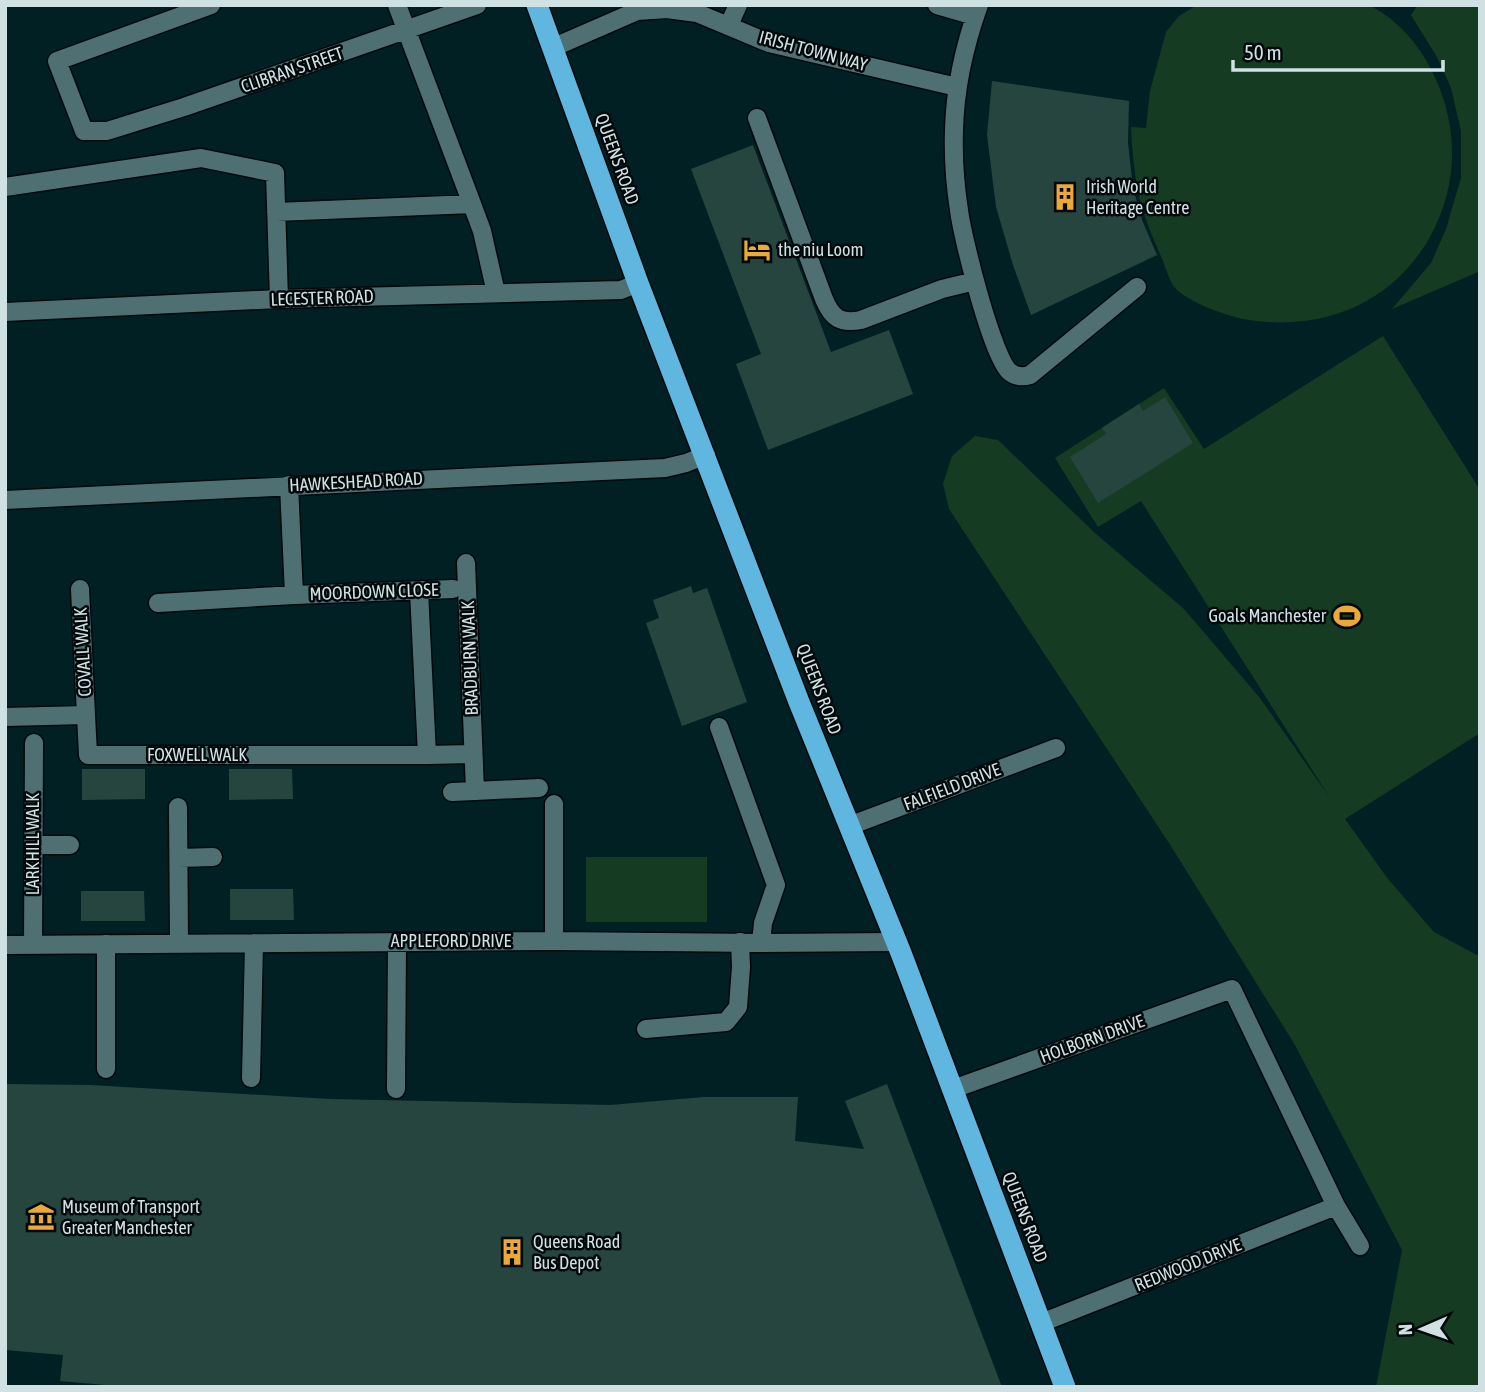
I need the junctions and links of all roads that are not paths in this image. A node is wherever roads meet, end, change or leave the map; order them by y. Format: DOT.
graph roads {
  1 [pos="211,5"];
  2 [pos="397,5"];
  3 [pos="477,5"];
  4 [pos="537,5"];
  5 [pos="738,5"];
  6 [pos="937,5"];
  7 [pos="977,11"];
  8 [pos="729,25"];
  9 [pos="406,30"];
  10 [pos="552,48"];
  11 [pos="957,87"];
  12 [pos="757,118"];
  13 [pos="5,187"];
  14 [pos="472,204"];
  15 [pos="276,212"];
  16 [pos="975,281"];
  17 [pos="638,282"];
  18 [pos="1137,286"];
  19 [pos="496,293"];
  20 [pos="279,299"];
  21 [pos="5,312"];
  22 [pos="706,455"];
  23 [pos="289,485"];
  24 [pos="5,500"];
  25 [pos="466,563"];
  26 [pos="80,589"];
  27 [pos="453,589"];
  28 [pos="419,591"];
  29 [pos="294,595"];
  30 [pos="158,603"];
  31 [pos="86,715"];
  32 [pos="5,717"];
  33 [pos="719,727"];
  34 [pos="34,743"];
  35 [pos="1056,748"];
  36 [pos="428,751"];
  37 [pos="473,754"];
  38 [pos="539,788"];
  39 [pos="475,791"];
  40 [pos="452,792"];
  41 [pos="554,804"];
  42 [pos="178,807"];
  43 [pos="849,826"];
  44 [pos="33,845"];
  45 [pos="70,845"];
  46 [pos="213,857"];
  47 [pos="179,858"];
  48 [pos="554,941"];
  49 [pos="397,942"];
  50 [pos="740,942"];
  51 [pos="896,942"];
  52 [pos="254,943"];
  53 [pos="761,943"];
  54 [pos="106,944"];
  55 [pos="179,944"];
  56 [pos="5,945"];
  57 [pos="33,945"];
  58 [pos="646,1029"];
  59 [pos="106,1069"];
  60 [pos="251,1078"];
  61 [pos="396,1089"];
  62 [pos="953,1089"];
  63 [pos="1336,1206"];
  64 [pos="1360,1246"];
  65 [pos="1041,1323"];
  66 [pos="1065,1387"];
  1 -- 9 [label="street, CLIBRAN STREET"];
  2 -- 9 [label="street"];
  3 -- 9 [label="street, CLIBRAN STREET"];
  4 -- 10 [label="highway, QUEENS ROAD"];
  5 -- 8 [label="street"];
  6 -- 7 [label="street"];
  7 -- 11 [label="street"];
  8 -- 10 [label="street, IRISH TOWN WAY"];
  8 -- 11 [label="street, IRISH TOWN WAY"];
  9 -- 14 [label="street"];
  10 -- 17 [label="highway, QUEENS ROAD"];
  11 -- 16 [label="street"];
  12 -- 16 [label="street"];
  13 -- 15 [label="street"];
  14 -- 15 [label="street"];
  14 -- 19 [label="street"];
  15 -- 20 [label="street"];
  16 -- 18 [label="street"];
  17 -- 19 [label="street, LECESTER ROAD"];
  17 -- 22 [label="highway, QUEENS ROAD"];
  19 -- 20 [label="street, LECESTER ROAD"];
  20 -- 21 [label="street, LECESTER ROAD"];
  22 -- 23 [label="street, HAWKESHEAD ROAD"];
  22 -- 43 [label="highway, QUEENS ROAD"];
  23 -- 24 [label="street, HAWKESHEAD ROAD"];
  23 -- 29 [label="street, MOORDOWN CLOSE"];
  25 -- 37 [label="street, BRADBURN WALK"];
  26 -- 31 [label="street, COVALL WALK"];
  27 -- 28 [label="street, MOORDOWN CLOSE"];
  28 -- 29 [label="street, MOORDOWN CLOSE"];
  28 -- 36 [label="street"];
  29 -- 30 [label="street, MOORDOWN CLOSE"];
  31 -- 32 [label="street"];
  31 -- 36 [label="street, FOXWELL WALK"];
  33 -- 53 [label="street"];
  34 -- 44 [label="street, LARKHILL WALK"];
  35 -- 43 [label="street, FALFIELD DRIVE"];
  36 -- 37 [label="street, FOXWELL WALK"];
  37 -- 39 [label="street"];
  38 -- 39 [label="street"];
  39 -- 40 [label="street"];
  41 -- 48 [label="street"];
  42 -- 47 [label="street"];
  43 -- 51 [label="highway, QUEENS ROAD"];
  44 -- 45 [label="street"];
  44 -- 57 [label="street, LARKHILL WALK"];
  46 -- 47 [label="street"];
  47 -- 55 [label="street"];
  48 -- 49 [label="street, APPLEFORD DRIVE"];
  48 -- 50 [label="street, APPLEFORD DRIVE"];
  49 -- 52 [label="street, APPLEFORD DRIVE"];
  49 -- 61 [label="street"];
  50 -- 53 [label="street, APPLEFORD DRIVE"];
  50 -- 58 [label="street"];
  51 -- 53 [label="street, APPLEFORD DRIVE"];
  51 -- 62 [label="highway, QUEENS ROAD"];
  52 -- 55 [label="street, APPLEFORD DRIVE"];
  52 -- 60 [label="street"];
  54 -- 55 [label="street, APPLEFORD DRIVE"];
  54 -- 57 [label="street, APPLEFORD DRIVE"];
  54 -- 59 [label="street"];
  56 -- 57 [label="street, APPLEFORD DRIVE"];
  62 -- 63 [label="street, HOLBORN DRIVE"];
  62 -- 65 [label="highway, QUEENS ROAD"];
  63 -- 64 [label="street"];
  63 -- 65 [label="street, REDWOOD DRIVE"];
  65 -- 66 [label="highway, QUEENS ROAD"];
}
